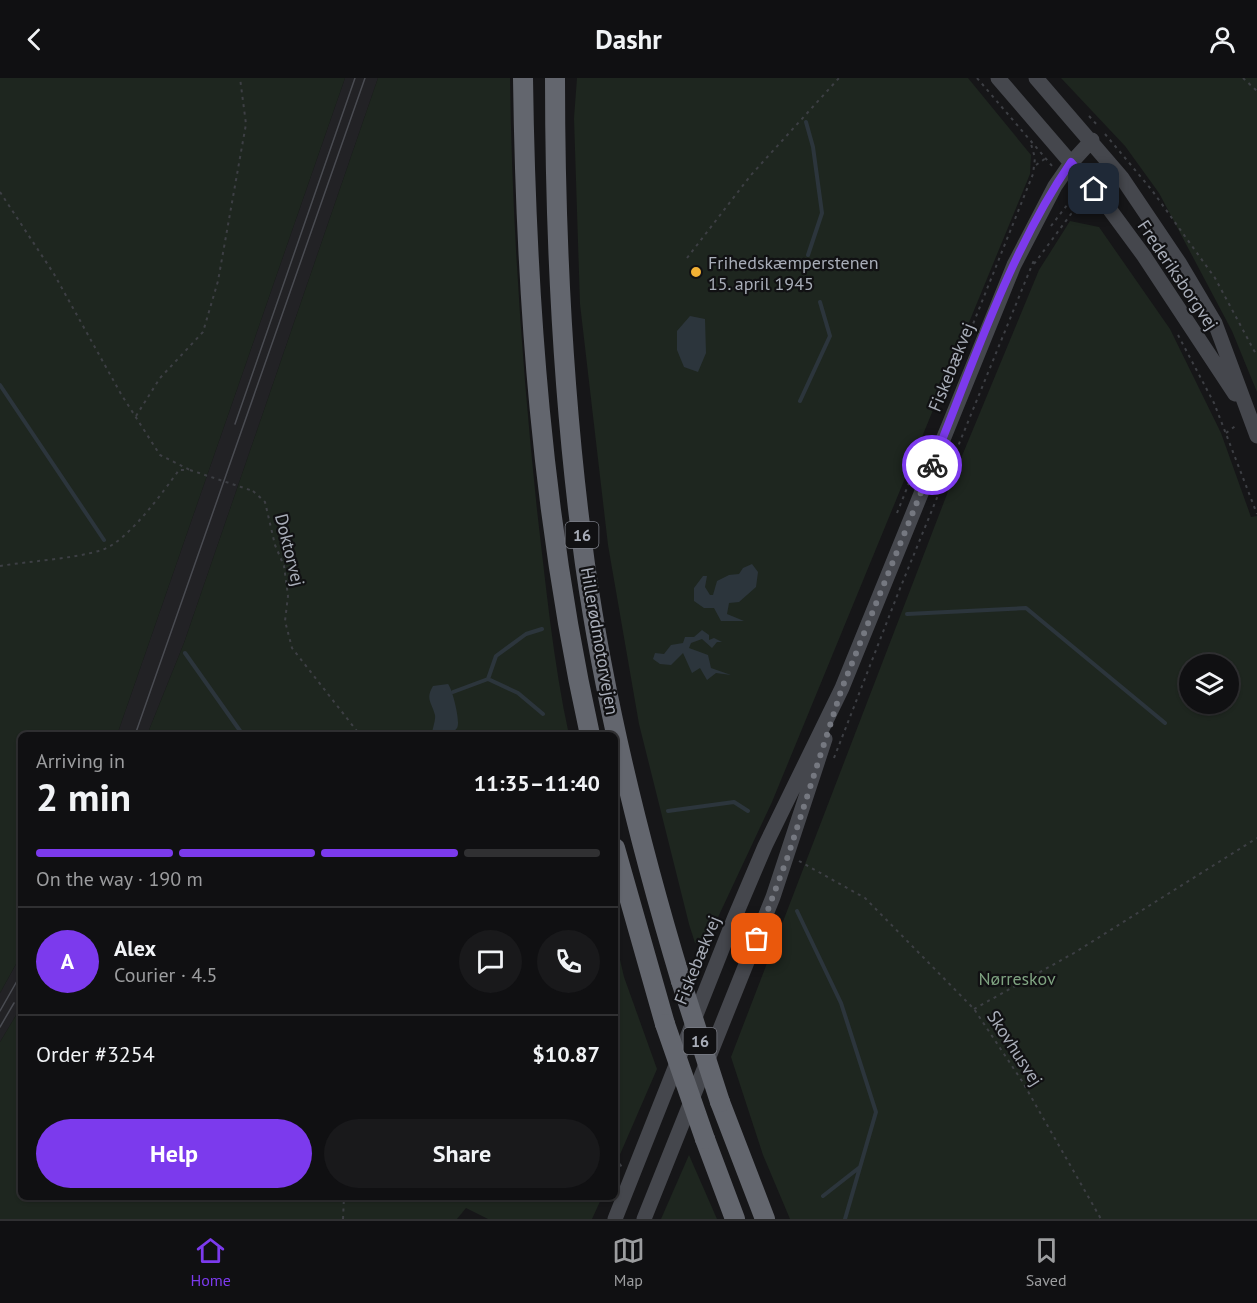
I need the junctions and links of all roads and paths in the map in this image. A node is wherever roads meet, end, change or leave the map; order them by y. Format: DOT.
graph roads {
  1 [pos="240,78"];
  2 [pos="523,78"];
  3 [pos="555,78"];
  4 [pos="839,78"];
  5 [pos="977,78"];
  6 [pos="998,78"];
  7 [pos="1036,78"];
  8 [pos="1243,78"];
  9 [pos="1247,80"];
  10 [pos="1257,91"];
  11 [pos="1092,140"];
  12 [pos="1071,162"];
  13 [pos="1151,189"];
  14 [pos="0,192"];
  15 [pos="1077,193"];
  16 [pos="1095,211"];
  17 [pos="1051,227"];
  18 [pos="1036,252"];
  19 [pos="687,258"];
  20 [pos="1032,266"];
  21 [pos="1175,330"];
  22 [pos="1257,356"];
  23 [pos="949,386"];
  24 [pos="136,416"];
  25 [pos="1249,417"];
  26 [pos="1257,436"];
  27 [pos="923,448"];
  28 [pos="190,470"];
  29 [pos="1257,514"];
  30 [pos="894,521"];
  31 [pos="0,566"];
  32 [pos="842,688"];
  33 [pos="358,732"];
  34 [pos="589,732"];
  35 [pos="617,732"];
  36 [pos="618,738"];
  37 [pos="832,764"];
  38 [pos="1257,838"];
  39 [pos="788,856"];
  40 [pos="618,859"];
  41 [pos="975,1009"];
  42 [pos="627,1159"];
  43 [pos="623,1169"];
  44 [pos="344,1200"];
  45 [pos="343,1219"];
  46 [pos="615,1219"];
  47 [pos="644,1219"];
  48 [pos="735,1219"];
  49 [pos="765,1219"];
  50 [pos="1101,1219"];
  1 -- 24 [label="path"];
  2 -- 34 [label="highway, Hillerødmotorvejen / 16"];
  3 -- 35 [label="highway, Hillerødmotorvejen / 16, bridge"];
  4 -- 19 [label="path"];
  5 -- 23 [label="path"];
  6 -- 12 [label="street, Frederiksborgvej"];
  7 -- 11 [label="street, Frederiksborgvej"];
  8 -- 9 [label="path"];
  9 -- 10 [label="path"];
  11 -- 12 [label="street, Fiskebækvej"];
  11 -- 25 [label="street, Frederiksborgvej"];
  12 -- 25 [label="street, Frederiksborgvej"];
  12 -- 32 [label="street, Fiskebækvej"];
  13 -- 22 [label="path"];
  14 -- 24 [label="path, Doktorvej"];
  15 -- 17 [label="path"];
  16 -- 20 [label="path"];
  18 -- 20 [label="path"];
  20 -- 37 [label="path"];
  21 -- 29 [label="path"];
  24 -- 28 [label="path, Doktorvej"];
  25 -- 26 [label="street, Frederiksborgvej"];
  27 -- 30 [label="path"];
  28 -- 31 [label="path"];
  28 -- 33 [label="path, Doktorvej, bridge"];
  32 -- 39 [label="street, Fiskebækvej"];
  32 -- 46 [label="street, Fiskebækvej"];
  36 -- 49 [label="highway, Hillerødmotorvejen / 16, bridge"];
  38 -- 41 [label="path"];
  39 -- 41 [label="path, Skovhusvej"];
  39 -- 47 [label="street, Fiskebækvej"];
  40 -- 48 [label="highway, 16, bridge"];
  41 -- 50 [label="path, Skovhusvej"];
  42 -- 43 [label="path"];
  44 -- 45 [label="path"];
}
